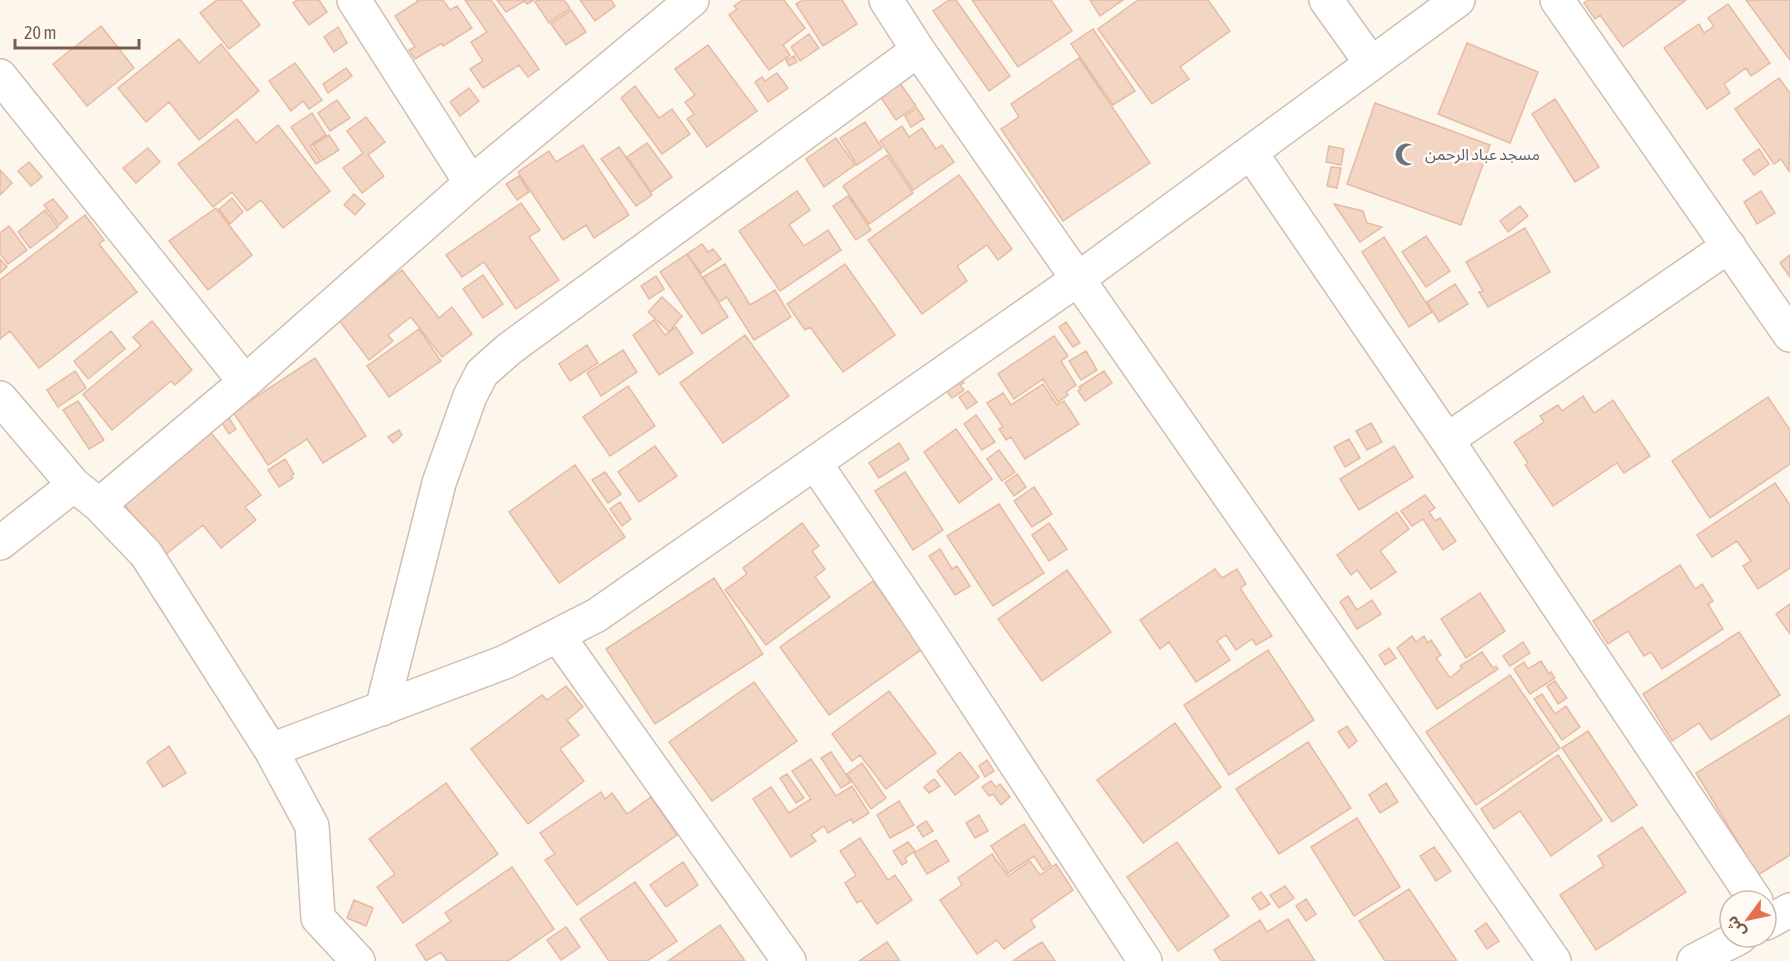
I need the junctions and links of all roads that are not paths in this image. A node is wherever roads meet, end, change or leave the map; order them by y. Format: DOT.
graph roads {
  1 [pos="354,0"];
  2 [pos="692,0"];
  3 [pos="886,0"];
  4 [pos="1326,0"];
  5 [pos="1458,0"];
  6 [pos="1557,0"];
  7 [pos="918,50"];
  8 [pos="1371,63"];
  9 [pos="0,76"];
  10 [pos="1251,153"];
  11 [pos="471,183"];
  12 [pos="1730,246"];
  13 [pos="1078,279"];
  14 [pos="1790,334"];
  15 [pos="245,382"];
  16 [pos="0,398"];
  17 [pos="1447,440"];
  18 [pos="815,463"];
  19 [pos="74,485"];
  20 [pos="99,505"];
  21 [pos="0,543"];
  22 [pos="558,636"];
  23 [pos="382,709"];
  24 [pos="271,750"];
  25 [pos="1752,889"];
  26 [pos="1718,948"];
  27 [pos="358,961"];
  28 [pos="789,961"];
  29 [pos="1145,961"];
  30 [pos="1554,961"];
  31 [pos="1694,961"];
  1 -- 11 [label="street"];
  2 -- 11 [label="street"];
  3 -- 7 [label="street"];
  4 -- 8 [label="street"];
  5 -- 8 [label="street"];
  6 -- 12 [label="street"];
  7 -- 13 [label="street"];
  7 -- 23 [label="street"];
  8 -- 10 [label="street"];
  9 -- 15 [label="street"];
  10 -- 13 [label="street"];
  10 -- 17 [label="street"];
  11 -- 15 [label="street"];
  12 -- 14 [label="street"];
  12 -- 17 [label="street"];
  13 -- 18 [label="street"];
  13 -- 30 [label="street"];
  15 -- 20 [label="street"];
  16 -- 19 [label="street"];
  17 -- 25 [label="street"];
  18 -- 22 [label="street"];
  18 -- 29 [label="street"];
  19 -- 20 [label="street"];
  19 -- 21 [label="street"];
  20 -- 24 [label="street"];
  22 -- 23 [label="street"];
  22 -- 28 [label="street"];
  23 -- 24 [label="street"];
  24 -- 27 [label="street"];
  26 -- 31 [label="street"];
}
